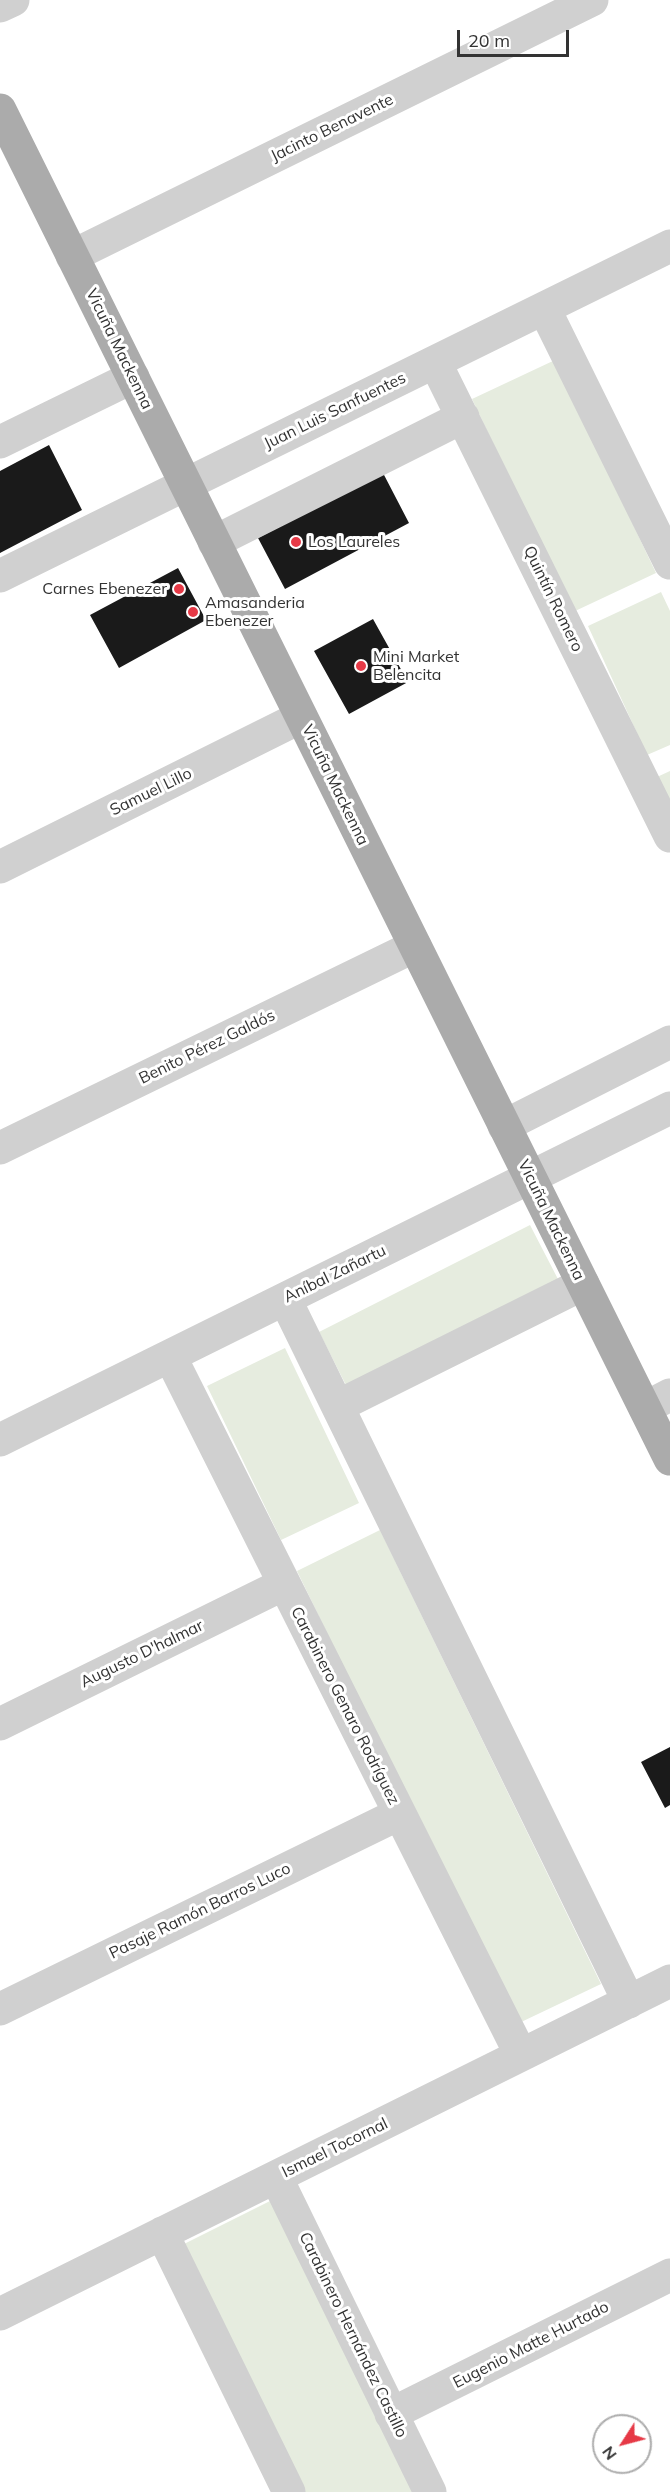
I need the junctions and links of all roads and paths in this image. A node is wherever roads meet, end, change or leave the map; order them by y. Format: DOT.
graph roads {
  1 [pos="13,0"];
  2 [pos="592,0"];
  3 [pos="0,6"];
  4 [pos="0,110"];
  5 [pos="670,246"];
  6 [pos="72,256"];
  7 [pos="544,308"];
  8 [pos="435,362"];
  9 [pos="133,377"];
  10 [pos="463,417"];
  11 [pos="0,442"];
  12 [pos="186,485"];
  13 [pos="214,542"];
  14 [pos="666,546"];
  15 [pos="0,576"];
  16 [pos="301,717"];
  17 [pos="670,836"];
  18 [pos="0,867"];
  19 [pos="415,946"];
  20 [pos="670,1042"];
  21 [pos="670,1108"];
  22 [pos="504,1126"];
  23 [pos="0,1148"];
  24 [pos="530,1177"];
  25 [pos="583,1284"];
  26 [pos="285,1299"];
  27 [pos="170,1356"];
  28 [pos="657,1402"];
  29 [pos="338,1406"];
  30 [pos="0,1440"];
  31 [pos="670,1459"];
  32 [pos="284,1584"];
  33 [pos="0,1724"];
  34 [pos="399,1814"];
  35 [pos="670,1981"];
  36 [pos="629,2001"];
  37 [pos="0,2009"];
  38 [pos="521,2055"];
  39 [pos="276,2177"];
  40 [pos="162,2233"];
  41 [pos="670,2275"];
  42 [pos="0,2314"];
  43 [pos="392,2414"];
  44 [pos="289,2492"];
  45 [pos="430,2492"];
  1 -- 3 [label="street"];
  2 -- 6 [label="street, Jacinto Benavente"];
  4 -- 6 [label="main road, Vicuña Mackenna"];
  5 -- 7 [label="street, Juan Luis Sanfuentes"];
  6 -- 9 [label="main road, Vicuña Mackenna"];
  7 -- 8 [label="street, Juan Luis Sanfuentes"];
  7 -- 14 [label="street"];
  8 -- 10 [label="street, Quintín Romero"];
  8 -- 12 [label="street, Juan Luis Sanfuentes"];
  9 -- 11 [label="street"];
  9 -- 12 [label="main road, Vicuña Mackenna"];
  10 -- 13 [label="street"];
  10 -- 17 [label="street, Quintín Romero"];
  12 -- 13 [label="main road, Vicuña Mackenna"];
  12 -- 15 [label="street, Juan Luis Sanfuentes"];
  13 -- 16 [label="main road, Vicuña Mackenna"];
  16 -- 18 [label="street, Samuel Lillo"];
  16 -- 19 [label="main road, Vicuña Mackenna"];
  19 -- 22 [label="main road, Vicuña Mackenna"];
  19 -- 23 [label="street, Benito Pérez Galdós"];
  20 -- 22 [label="street"];
  21 -- 24 [label="street, Aníbal Zañartu"];
  22 -- 24 [label="main road, Vicuña Mackenna"];
  24 -- 25 [label="main road, Vicuña Mackenna"];
  24 -- 26 [label="street, Aníbal Zañartu"];
  25 -- 28 [label="main road, Vicuña Mackenna"];
  25 -- 29 [label="street"];
  26 -- 27 [label="street, Aníbal Zañartu"];
  26 -- 29 [label="street"];
  27 -- 30 [label="street, Aníbal Zañartu"];
  27 -- 32 [label="street, Carabinero Genaro Rodríguez"];
  28 -- 31 [label="main road, Vicuña Mackenna"];
  29 -- 36 [label="street"];
  32 -- 33 [label="street, Augusto D'halmar"];
  32 -- 34 [label="street, Carabinero Genaro Rodríguez"];
  34 -- 37 [label="street, Pasaje Ramón Barros Luco"];
  34 -- 38 [label="street, Carabinero Genaro Rodríguez"];
  35 -- 36 [label="street, Ismael Tocornal"];
  36 -- 38 [label="street, Ismael Tocornal"];
  38 -- 39 [label="street, Ismael Tocornal"];
  39 -- 40 [label="street, Ismael Tocornal"];
  39 -- 43 [label="street, Carabinero Hernández Castillo"];
  40 -- 42 [label="street, Ismael Tocornal"];
  40 -- 44 [label="street"];
  41 -- 43 [label="street, Eugenio Matte Hurtado"];
  43 -- 45 [label="street, Carabinero Hernández Castillo"];
}
